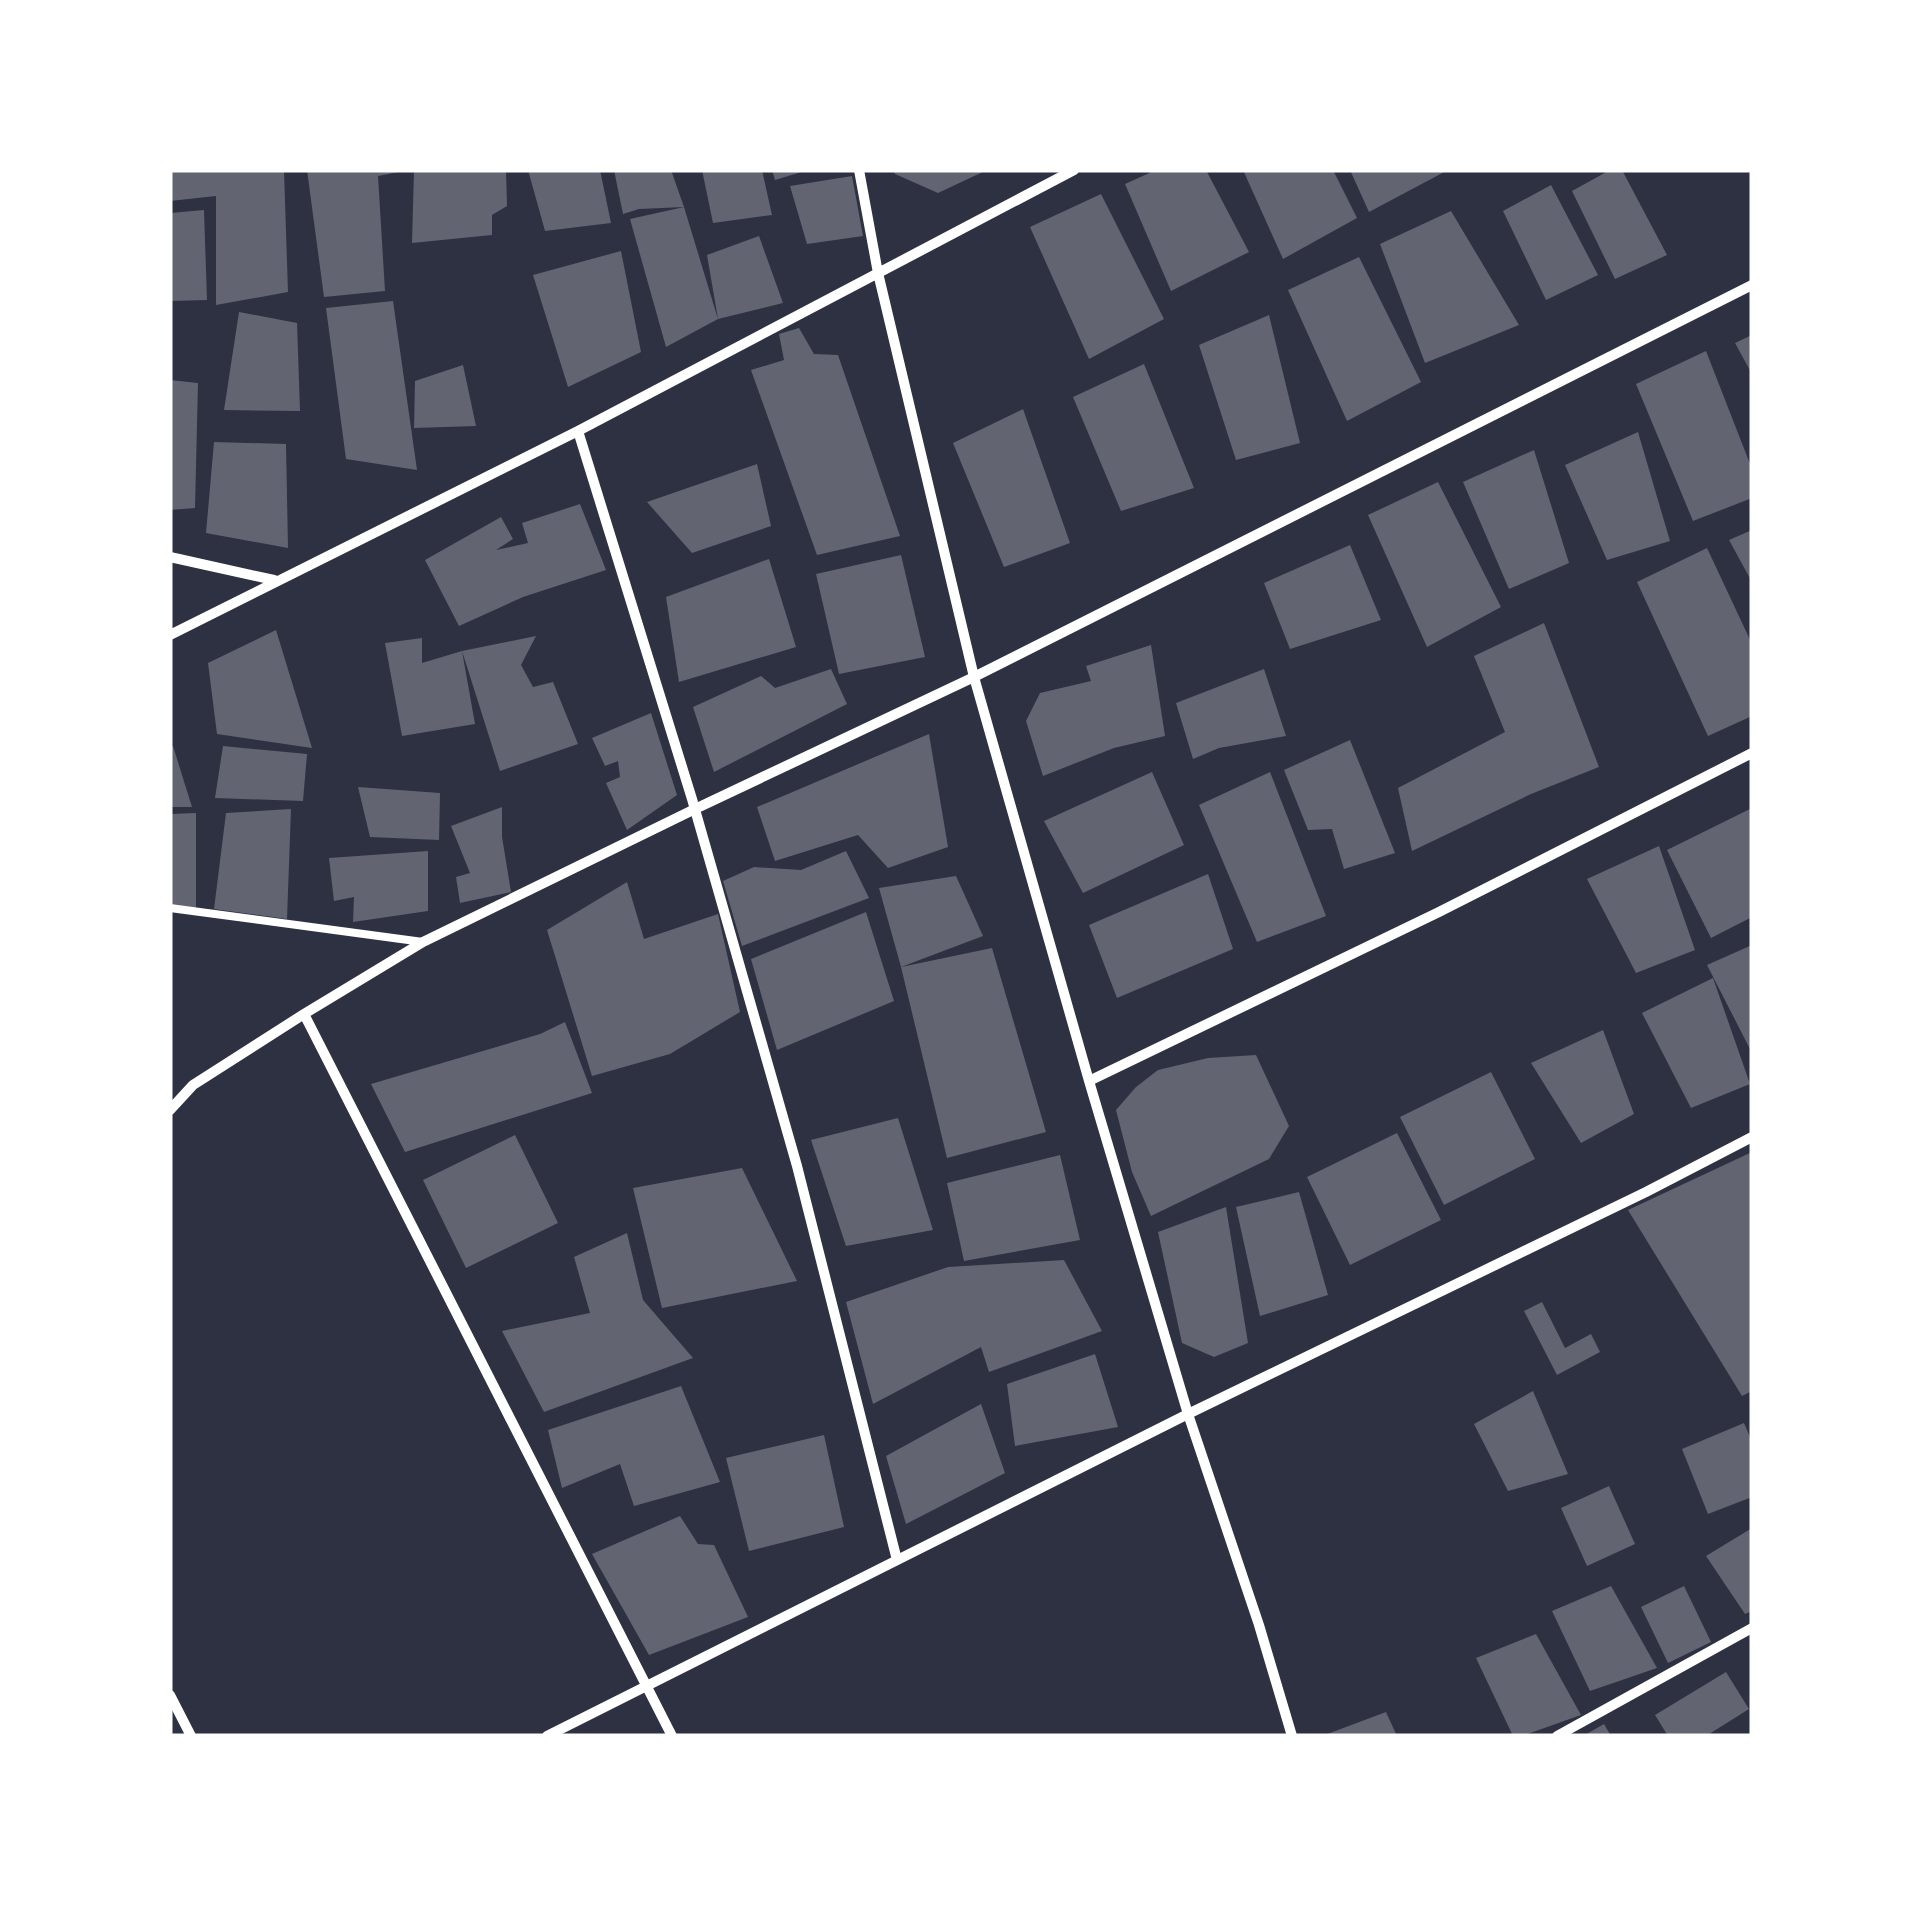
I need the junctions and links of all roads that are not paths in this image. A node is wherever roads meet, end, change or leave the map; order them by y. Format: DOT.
graph roads {
  1 [pos="860,170"];
  2 [pos="1074,170"];
  3 [pos="878,273"];
  4 [pos="1752,285"];
  5 [pos="578,431"];
  6 [pos="170,558"];
  7 [pos="275,580"];
  8 [pos="170,634"];
  9 [pos="974,678"];
  10 [pos="1752,753"];
  11 [pos="694,808"];
  12 [pos="170,908"];
  13 [pos="423,942"];
  14 [pos="304,1014"];
  15 [pos="1089,1081"];
  16 [pos="170,1110"];
  17 [pos="1752,1137"];
  18 [pos="1188,1414"];
  19 [pos="897,1560"];
  20 [pos="1752,1628"];
  21 [pos="647,1686"];
  22 [pos="170,1695"];
  23 [pos="191,1736"];
  24 [pos="547,1736"];
  25 [pos="672,1736"];
  26 [pos="1292,1736"];
  27 [pos="1556,1736"];
  1 -- 3 [label="street"];
  2 -- 3 [label="street"];
  3 -- 5 [label="street"];
  3 -- 9 [label="street"];
  4 -- 9 [label="street"];
  5 -- 7 [label="street"];
  5 -- 11 [label="street"];
  6 -- 7 [label="street"];
  7 -- 8 [label="street"];
  9 -- 11 [label="street"];
  9 -- 15 [label="street"];
  10 -- 15 [label="street"];
  11 -- 13 [label="street"];
  11 -- 19 [label="street"];
  12 -- 13 [label="lane"];
  13 -- 14 [label="street"];
  14 -- 16 [label="street"];
  14 -- 21 [label="street"];
  15 -- 18 [label="street"];
  17 -- 18 [label="street"];
  18 -- 19 [label="street"];
  18 -- 26 [label="street"];
  19 -- 21 [label="street"];
  20 -- 27 [label="street"];
  21 -- 24 [label="street"];
  21 -- 25 [label="street"];
  22 -- 23 [label="street"];
}
